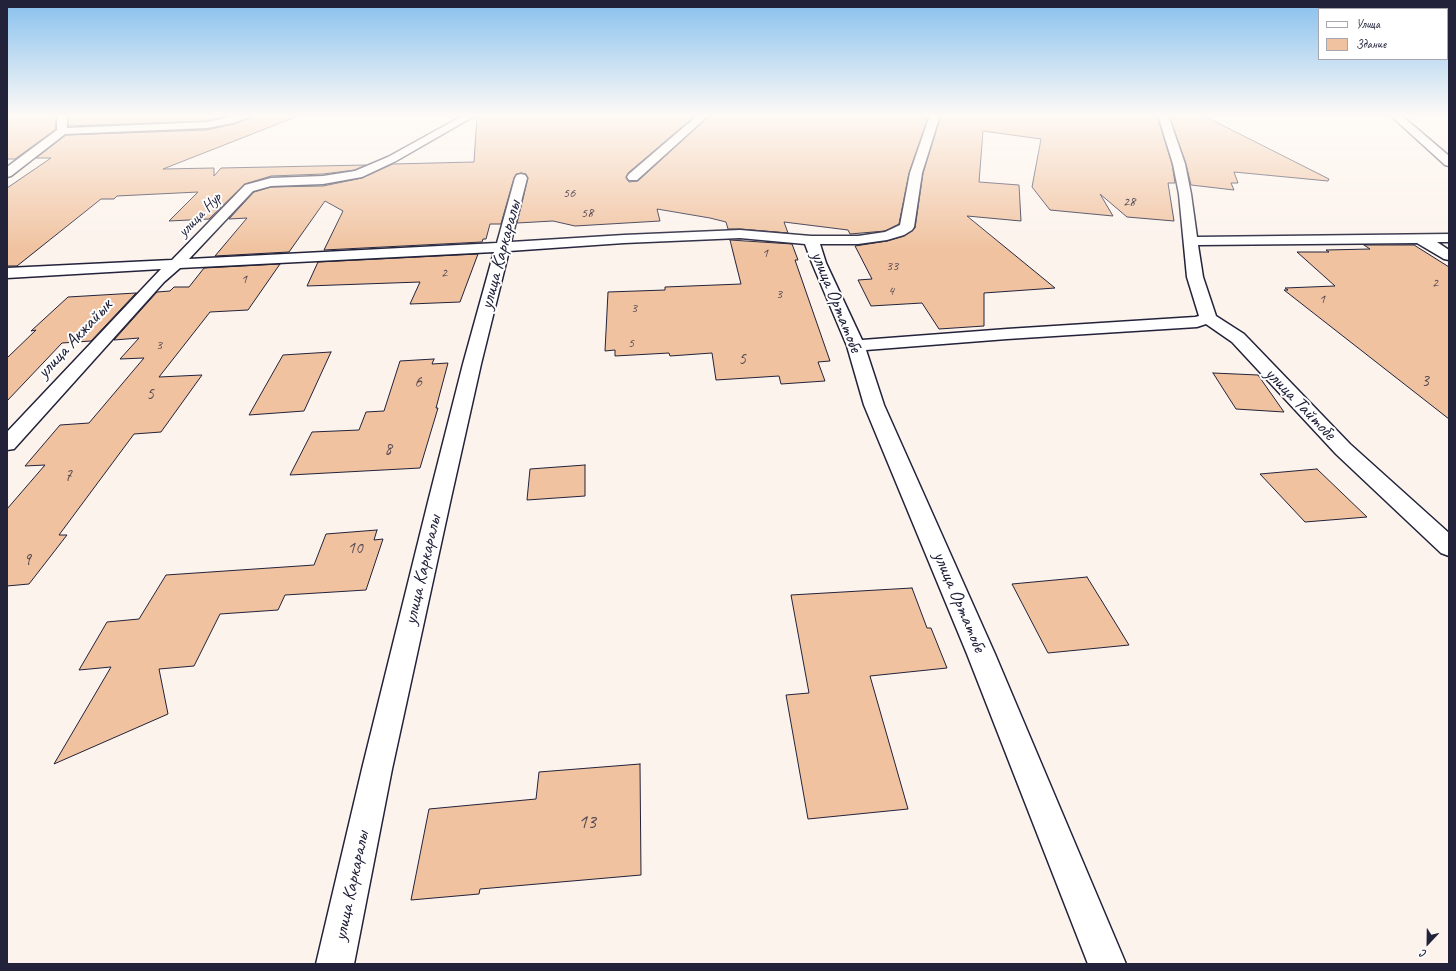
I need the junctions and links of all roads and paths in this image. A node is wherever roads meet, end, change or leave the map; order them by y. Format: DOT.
graph roads {
  1 [pos="24,160"];
  2 [pos="389,160"];
  3 [pos="652,160"];
  4 [pos="920,160"];
  5 [pos="1178,160"];
  6 [pos="7,173"];
  7 [pos="633,177"];
  8 [pos="521,178"];
  9 [pos="1419,238"];
  10 [pos="1449,238"];
  11 [pos="811,240"];
  12 [pos="1191,241"];
  13 [pos="504,247"];
  14 [pos="1449,256"];
  15 [pos="176,264"];
  16 [pos="7,273"];
  17 [pos="1208,318"];
  18 [pos="856,346"];
  19 [pos="7,444"];
  20 [pos="1449,547"];
  21 [pos="335,964"];
  22 [pos="1106,964"];
  1 -- 6 [label="street"];
  2 -- 15 [label="street, улица Нур"];
  3 -- 7 [label="street"];
  4 -- 11 [label="street"];
  5 -- 12 [label="street"];
  8 -- 13 [label="street, улица Каркаралы"];
  9 -- 10 [label="street"];
  9 -- 12 [label="street"];
  9 -- 14 [label="street"];
  11 -- 13 [label="street"];
  11 -- 18 [label="street, улица Ортатобе"];
  12 -- 17 [label="street"];
  13 -- 15 [label="street"];
  13 -- 21 [label="street, улица Каркаралы"];
  15 -- 16 [label="street"];
  15 -- 19 [label="street, улица Акжайык"];
  17 -- 18 [label="street"];
  17 -- 20 [label="street, улица Тайтобе"];
  18 -- 22 [label="street, улица Ортатобе"];
}
